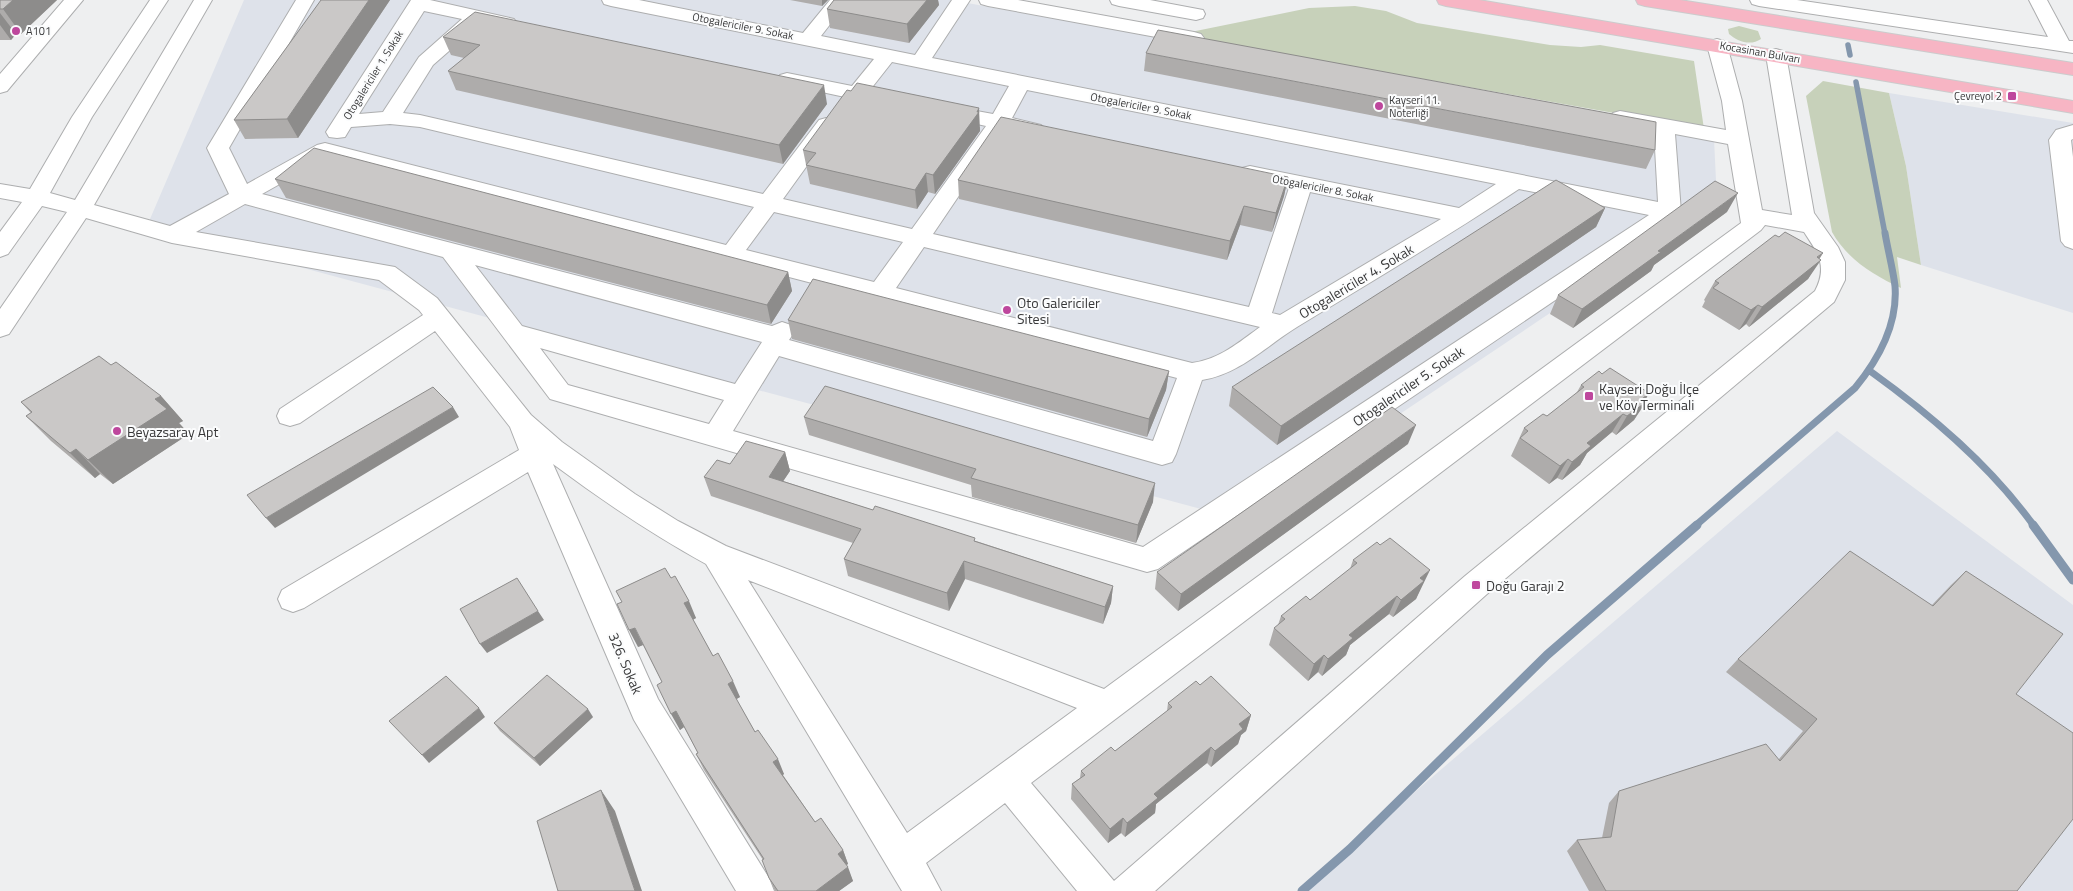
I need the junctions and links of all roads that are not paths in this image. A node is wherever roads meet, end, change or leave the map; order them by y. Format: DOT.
graph roads {
  1 [pos="74,0"];
  2 [pos="159,0"];
  3 [pos="203,0"];
  4 [pos="305,0"];
  5 [pos="611,0"];
  6 [pos="840,0"];
  7 [pos="961,0"];
  8 [pos="988,0"];
  9 [pos="1120,0"];
  10 [pos="1446,0"];
  11 [pos="1644,0"];
  12 [pos="1759,0"];
  13 [pos="2038,0"];
  14 [pos="420,2"];
  15 [pos="1801,3"];
  16 [pos="1712,10"];
  17 [pos="1196,14"];
  18 [pos="476,16"];
  19 [pos="1769,20"];
  20 [pos="524,26"];
  21 [pos="808,39"];
  22 [pos="1208,41"];
  23 [pos="1717,45"];
  24 [pos="2068,46"];
  25 [pos="888,55"];
  26 [pos="1776,55"];
  27 [pos="0,58"];
  28 [pos="24,60"];
  29 [pos="920,62"];
  30 [pos="2073,70"];
  31 [pos="772,76"];
  32 [pos="1021,82"];
  33 [pos="0,87"];
  34 [pos="853,93"];
  35 [pos="2073,107"];
  36 [pos="1606,114"];
  37 [pos="390,118"];
  38 [pos="345,121"];
  39 [pos="1000,122"];
  40 [pos="1664,125"];
  41 [pos="2073,131"];
  42 [pos="1048,132"];
  43 [pos="1738,139"];
  44 [pos="325,150"];
  45 [pos="1233,170"];
  46 [pos="1516,181"];
  47 [pos="1301,184"];
  48 [pos="0,191"];
  49 [pos="241,196"];
  50 [pos="37,197"];
  51 [pos="768,203"];
  52 [pos="80,210"];
  53 [pos="1670,212"];
  54 [pos="1751,215"];
  55 [pos="1464,216"];
  56 [pos="1812,226"];
  57 [pos="172,235"];
  58 [pos="918,238"];
  59 [pos="2073,241"];
  60 [pos="0,249"];
  61 [pos="451,251"];
  62 [pos="732,253"];
  63 [pos="816,276"];
  64 [pos="881,291"];
  65 [pos="438,317"];
  66 [pos="1258,318"];
  67 [pos="1283,324"];
  68 [pos="0,328"];
  69 [pos="513,332"];
  70 [pos="776,341"];
  71 [pos="1192,372"];
  72 [pos="741,395"];
  73 [pos="290,416"];
  74 [pos="521,422"];
  75 [pos="715,436"];
  76 [pos="535,454"];
  77 [pos="716,555"];
  78 [pos="294,599"];
  79 [pos="1107,706"];
  80 [pos="1007,780"];
  81 [pos="903,858"];
  82 [pos="756,891"];
  83 [pos="923,891"];
  84 [pos="1100,891"];
  85 [pos="1128,891"];
  1 -- 28 [label="street"];
  2 -- 50 [label="street"];
  3 -- 52 [label="street"];
  4 -- 49 [label="street"];
  5 -- 21 [label="street, Otogalericiler 9. Sokak"];
  6 -- 21 [label="street"];
  7 -- 29 [label="street"];
  8 -- 22 [label="street"];
  9 -- 17 [label="street"];
  10 -- 23 [label="highway, Kocasinan Bulvarı"];
  11 -- 16 [label="highway"];
  12 -- 15 [label="street"];
  13 -- 24 [label="street"];
  14 -- 18 [label="street"];
  14 -- 38 [label="street, Otogalericiler 1. Sokak"];
  15 -- 19 [label="street"];
  15 -- 24 [label="street"];
  16 -- 19 [label="highway"];
  16 -- 23 [label="highway"];
  18 -- 20 [label="street"];
  18 -- 37 [label="street"];
  19 -- 26 [label="highway"];
  19 -- 30 [label="highway"];
  21 -- 25 [label="street, Otogalericiler 9. Sokak"];
  23 -- 26 [label="highway, Kocasinan Bulvarı"];
  23 -- 43 [label="street"];
  25 -- 29 [label="street, Otogalericiler 9. Sokak"];
  25 -- 34 [label="street"];
  26 -- 35 [label="highway, Kocasinan Bulvarı"];
  26 -- 56 [label="street"];
  27 -- 28 [label="street"];
  28 -- 33 [label="street"];
  29 -- 32 [label="street, Otogalericiler 9. Sokak"];
  31 -- 34 [label="street"];
  32 -- 39 [label="street"];
  32 -- 46 [label="street, Otogalericiler 9. Sokak"];
  34 -- 39 [label="street"];
  34 -- 51 [label="street"];
  36 -- 40 [label="street"];
  37 -- 38 [label="street"];
  37 -- 51 [label="street"];
  38 -- 44 [label="street, Otogalericiler 1. Sokak"];
  39 -- 42 [label="street"];
  39 -- 58 [label="street"];
  40 -- 43 [label="street"];
  40 -- 53 [label="street"];
  41 -- 59 [label="street"];
  43 -- 54 [label="street"];
  44 -- 49 [label="street"];
  44 -- 62 [label="street"];
  45 -- 47 [label="street, Otogalericiler 8. Sokak"];
  46 -- 53 [label="street, Otogalericiler 9. Sokak"];
  46 -- 55 [label="street, Otogalericiler 4. Sokak"];
  47 -- 55 [label="street, Otogalericiler 8. Sokak"];
  47 -- 66 [label="street"];
  48 -- 50 [label="street"];
  49 -- 57 [label="street"];
  49 -- 61 [label="street"];
  50 -- 52 [label="street"];
  50 -- 60 [label="street"];
  51 -- 58 [label="street"];
  51 -- 62 [label="street"];
  52 -- 57 [label="street"];
  52 -- 68 [label="street"];
  53 -- 75 [label="street, Otogalericiler 5. Sokak"];
  54 -- 56 [label="street"];
  54 -- 79 [label="street"];
  55 -- 67 [label="street, Otogalericiler 4. Sokak"];
  56 -- 85 [label="street"];
  57 -- 65 [label="street"];
  58 -- 64 [label="street"];
  58 -- 66 [label="street"];
  61 -- 69 [label="street"];
  61 -- 70 [label="street"];
  62 -- 63 [label="street"];
  63 -- 64 [label="street"];
  63 -- 70 [label="street"];
  64 -- 71 [label="street"];
  65 -- 73 [label="street"];
  65 -- 74 [label="street"];
  66 -- 67 [label="street"];
  67 -- 71 [label="street, Otogalericiler 4. Sokak"];
  69 -- 72 [label="street"];
  69 -- 75 [label="street"];
  70 -- 71 [label="street"];
  70 -- 72 [label="street"];
  72 -- 75 [label="street"];
  74 -- 76 [label="street, 326. Sokak"];
  74 -- 77 [label="street"];
  76 -- 78 [label="street"];
  76 -- 82 [label="street, 326. Sokak"];
  77 -- 79 [label="street"];
  77 -- 81 [label="street"];
  79 -- 80 [label="street"];
  80 -- 81 [label="street"];
  80 -- 84 [label="street"];
  81 -- 83 [label="street"];
}
